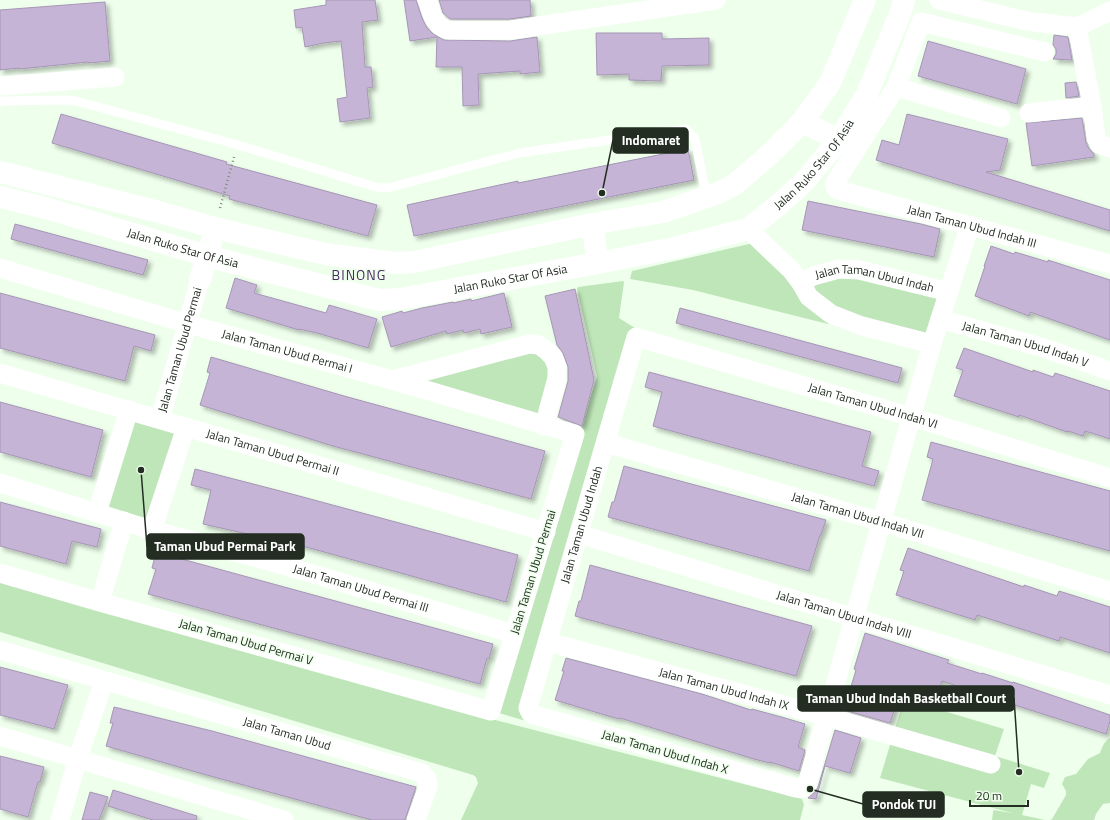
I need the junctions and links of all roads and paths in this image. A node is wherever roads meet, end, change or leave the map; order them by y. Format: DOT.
graph roads {
  1 [pos="427,0"];
  2 [pos="716,0"];
  3 [pos="865,0"];
  4 [pos="904,0"];
  5 [pos="939,0"];
  6 [pos="1110,11"];
  7 [pos="1077,27"];
  8 [pos="1045,52"];
  9 [pos="115,77"];
  10 [pos="0,86"];
  11 [pos="896,87"];
  12 [pos="0,102"];
  13 [pos="1092,106"];
  14 [pos="1029,113"];
  15 [pos="1001,118"];
  16 [pos="802,122"];
  17 [pos="839,140"];
  18 [pos="238,145"];
  19 [pos="1110,148"];
  20 [pos="0,172"];
  21 [pos="0,197"];
  22 [pos="698,200"];
  23 [pos="592,224"];
  24 [pos="970,225"];
  25 [pos="215,228"];
  26 [pos="748,229"];
  27 [pos="207,256"];
  28 [pos="598,263"];
  29 [pos="1110,264"];
  30 [pos="0,268"];
  31 [pos="200,280"];
  32 [pos="802,283"];
  33 [pos="949,292"];
  34 [pos="940,319"];
  35 [pos="188,324"];
  36 [pos="636,337"];
  37 [pos="932,344"];
  38 [pos="1110,371"];
  39 [pos="0,373"];
  40 [pos="392,380"];
  41 [pos="129,410"];
  42 [pos="912,417"];
  43 [pos="160,419"];
  44 [pos="544,426"];
  45 [pos="186,427"];
  46 [pos="574,434"];
  47 [pos="606,442"];
  48 [pos="1110,478"];
  49 [pos="0,483"];
  50 [pos="97,513"];
  51 [pos="124,521"];
  52 [pos="882,522"];
  53 [pos="152,530"];
  54 [pos="546,532"];
  55 [pos="579,534"];
  56 [pos="0,573"];
  57 [pos="1110,590"];
  58 [pos="100,602"];
  59 [pos="854,617"];
  60 [pos="514,634"];
  61 [pos="548,642"];
  62 [pos="0,650"];
  63 [pos="104,681"];
  64 [pos="1110,695"];
  65 [pos="492,711"];
  66 [pos="529,711"];
  67 [pos="826,716"];
  68 [pos="0,736"];
  69 [pos="78,758"];
  70 [pos="991,764"];
  71 [pos="803,788"];
  72 [pos="60,820"];
  73 [pos="284,820"];
  74 [pos="416,820"];
  1 -- 2 [label="street"];
  3 -- 16 [label="street"];
  4 -- 17 [label="street, Jalan Ruko Star Of Asia"];
  5 -- 7 [label="street"];
  6 -- 7 [label="street"];
  7 -- 13 [label="street"];
  8 -- 11 [label="street"];
  9 -- 10 [label="street"];
  11 -- 15 [label="street"];
  11 -- 24 [label="street, Jalan Taman Ubud Indah III"];
  12 -- 18 [label="lane"];
  13 -- 14 [label="street"];
  13 -- 19 [label="street"];
  16 -- 17 [label="street"];
  16 -- 22 [label="street"];
  17 -- 26 [label="street, Jalan Ruko Star Of Asia"];
  18 -- 22 [label="lane"];
  18 -- 25 [label="path"];
  20 -- 25 [label="street"];
  21 -- 27 [label="street, Jalan Ruko Star Of Asia"];
  22 -- 23 [label="street"];
  23 -- 25 [label="street"];
  23 -- 28 [label="street"];
  24 -- 29 [label="street, Jalan Taman Ubud Indah III"];
  24 -- 33 [label="street, Jalan Taman Ubud Indah"];
  25 -- 27 [label="street"];
  26 -- 28 [label="street, Jalan Ruko Star Of Asia"];
  26 -- 32 [label="street, Jalan Taman Ubud Indah"];
  27 -- 28 [label="street, Jalan Ruko Star Of Asia"];
  27 -- 31 [label="street"];
  30 -- 35 [label="street, Jalan Taman Ubud Permai I"];
  31 -- 35 [label="street, Jalan Taman Ubud Permai"];
  32 -- 33 [label="street, Jalan Taman Ubud Indah"];
  32 -- 37 [label="street, Jalan Taman Ubud Indah"];
  33 -- 34 [label="street, Jalan Taman Ubud Indah"];
  34 -- 37 [label="street, Jalan Taman Ubud Indah"];
  34 -- 38 [label="street, Jalan Taman Ubud Indah V"];
  35 -- 40 [label="street, Jalan Taman Ubud Permai I"];
  35 -- 43 [label="street, Jalan Taman Ubud Permai"];
  36 -- 42 [label="street, Jalan Taman Ubud Indah VI"];
  36 -- 47 [label="street, Jalan Taman Ubud Indah"];
  37 -- 42 [label="street, Jalan Taman Ubud Indah"];
  39 -- 41 [label="street, Jalan Taman Ubud Permai II"];
  40 -- 44 [label="street, Jalan Taman Ubud Permai I"];
  40 -- 44 [label="street"];
  41 -- 43 [label="street, Jalan Taman Ubud Permai II"];
  41 -- 50 [label="street"];
  42 -- 48 [label="street, Jalan Taman Ubud Indah VI"];
  42 -- 52 [label="street, Jalan Taman Ubud Indah"];
  43 -- 45 [label="street, Jalan Taman Ubud Permai II"];
  44 -- 46 [label="street, Jalan Taman Ubud Permai I"];
  45 -- 53 [label="street"];
  45 -- 54 [label="street, Jalan Taman Ubud Permai II"];
  46 -- 54 [label="street, Jalan Taman Ubud Permai"];
  47 -- 52 [label="street, Jalan Taman Ubud Indah VII"];
  47 -- 55 [label="street, Jalan Taman Ubud Indah"];
  49 -- 50 [label="street, Jalan Taman Ubud Permai III"];
  50 -- 51 [label="street, Jalan Taman Ubud Permai III"];
  51 -- 53 [label="street, Jalan Taman Ubud Permai III"];
  51 -- 58 [label="street"];
  52 -- 57 [label="street, Jalan Taman Ubud Indah VII"];
  52 -- 59 [label="street, Jalan Taman Ubud Indah"];
  53 -- 60 [label="street, Jalan Taman Ubud Permai III"];
  54 -- 60 [label="street, Jalan Taman Ubud Permai"];
  55 -- 59 [label="street, Jalan Taman Ubud Indah VIII"];
  55 -- 61 [label="street, Jalan Taman Ubud Indah"];
  56 -- 58 [label="street, Jalan Taman Ubud Permai V"];
  58 -- 65 [label="street, Jalan Taman Ubud Permai V"];
  59 -- 64 [label="street, Jalan Taman Ubud Indah VIII"];
  59 -- 67 [label="street, Jalan Taman Ubud Indah"];
  60 -- 65 [label="street, Jalan Taman Ubud Permai"];
  61 -- 66 [label="street, Jalan Taman Ubud Indah"];
  61 -- 67 [label="street, Jalan Taman Ubud Indah IX"];
  62 -- 63 [label="street, Jalan Taman Ubud"];
  63 -- 69 [label="street"];
  63 -- 74 [label="street, Jalan Taman Ubud"];
  66 -- 71 [label="street, Jalan Taman Ubud Indah X"];
  67 -- 70 [label="street, Jalan Taman Ubud Indah IX"];
  67 -- 71 [label="street, Jalan Taman Ubud Indah"];
  68 -- 69 [label="street"];
  69 -- 72 [label="street"];
  69 -- 73 [label="street"];
}
